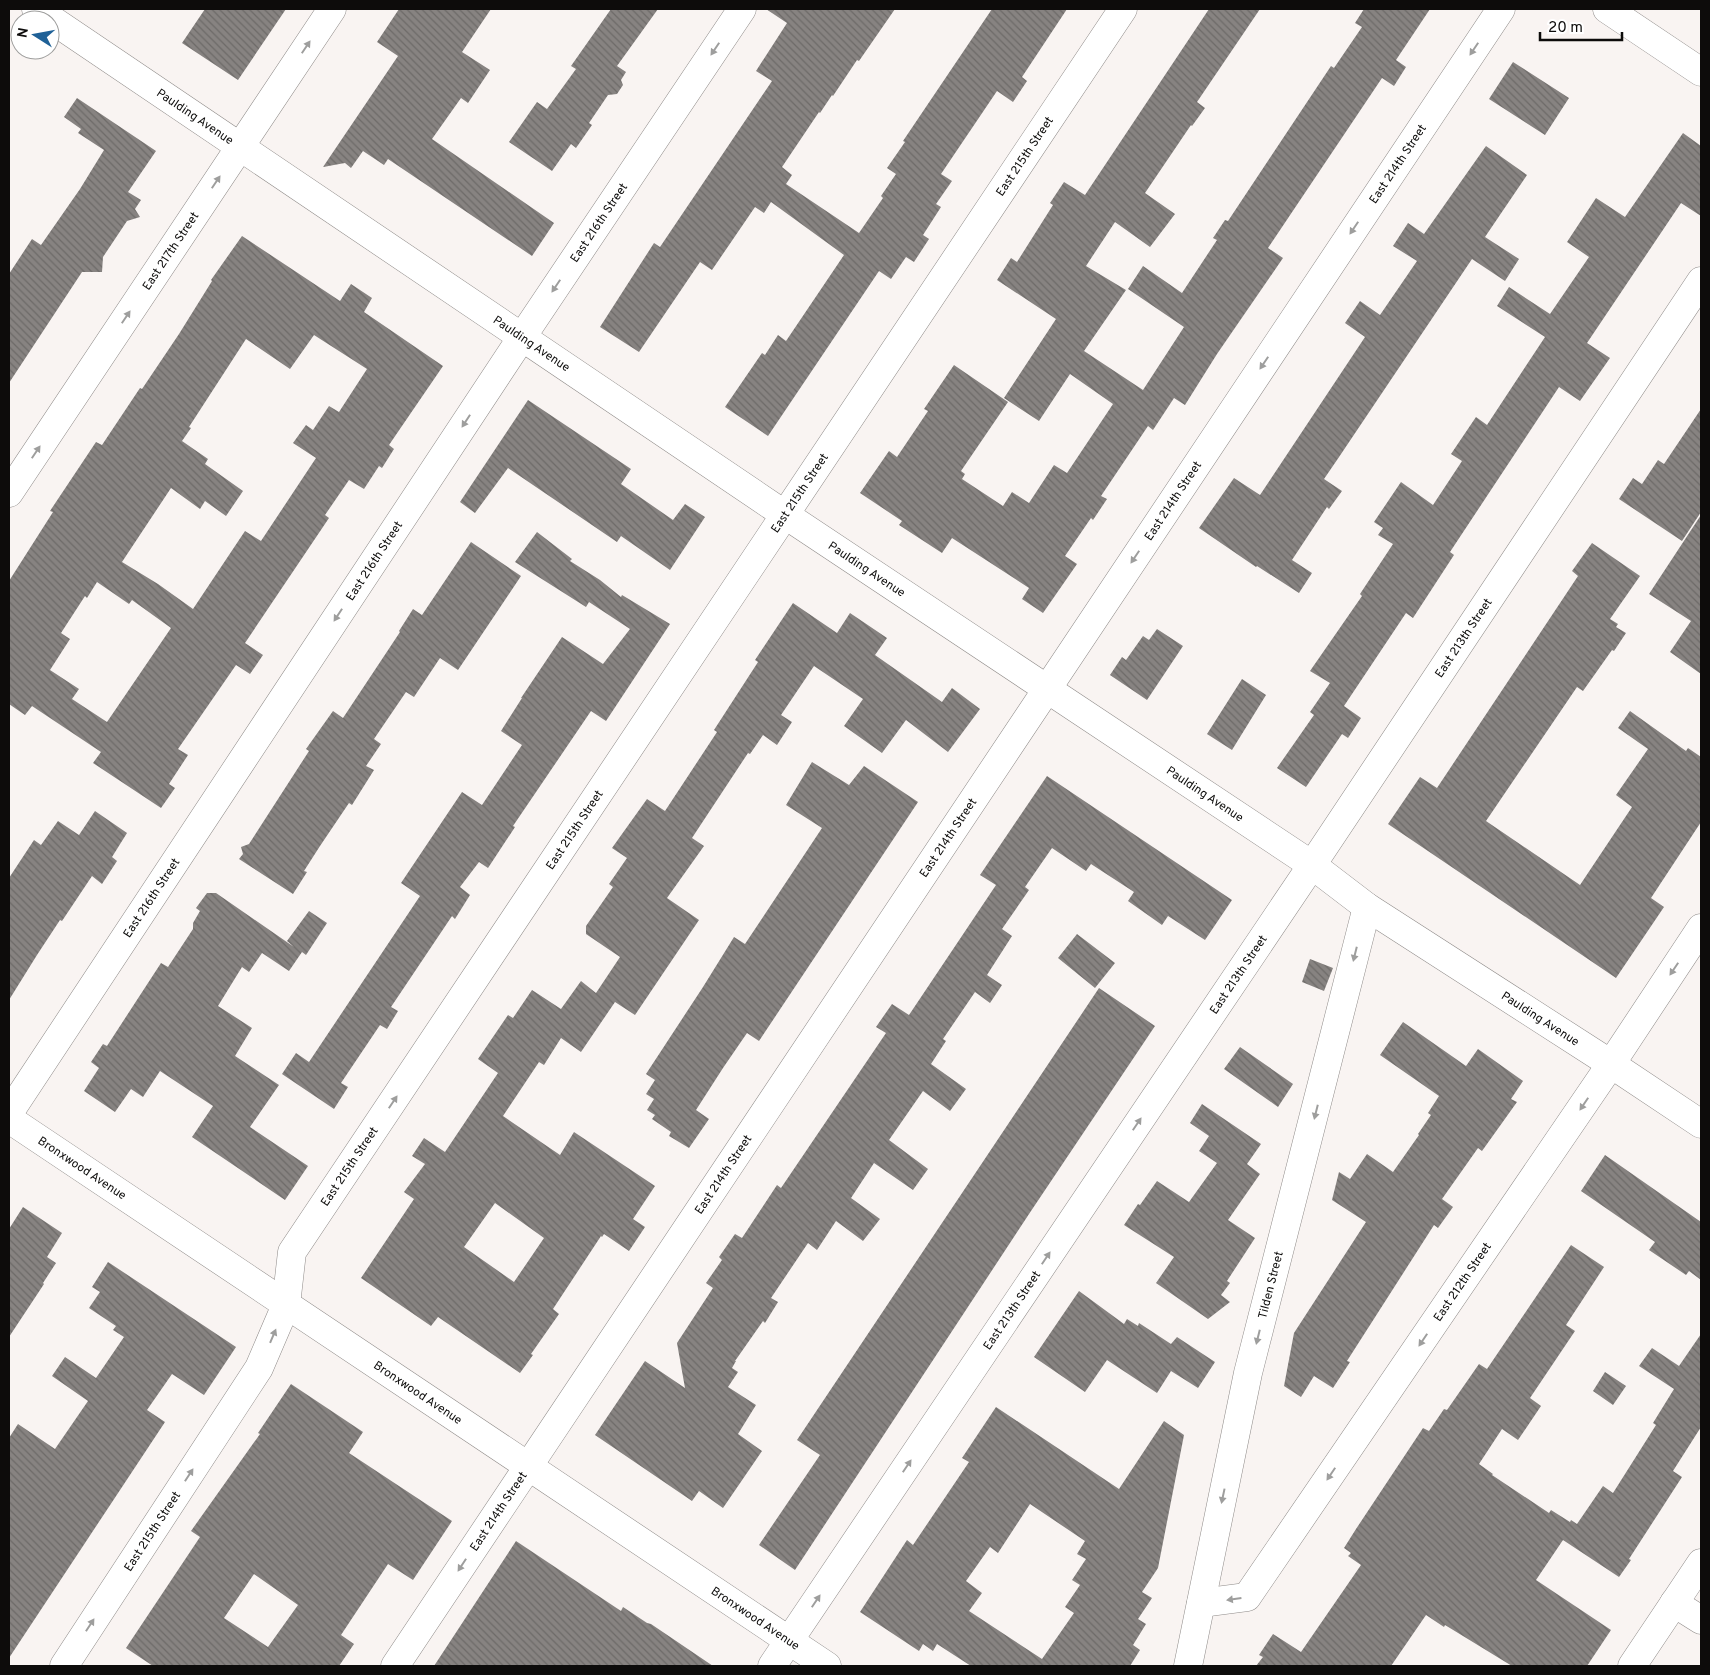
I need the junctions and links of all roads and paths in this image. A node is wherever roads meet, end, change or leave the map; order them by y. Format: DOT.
graph roads {
  1 [pos="36,9"];
  2 [pos="332,9"];
  3 [pos="742,9"];
  4 [pos="1124,9"];
  5 [pos="1501,9"];
  6 [pos="1607,9"];
  7 [pos="1701,72"];
  8 [pos="239,147"];
  9 [pos="1701,281"];
  10 [pos="522,337"];
  11 [pos="9,493"];
  12 [pos="784,514"];
  13 [pos="1046,690"];
  14 [pos="1312,865"];
  15 [pos="1367,907"];
  16 [pos="1701,928"];
  17 [pos="1611,1064"];
  18 [pos="9,1113"];
  19 [pos="9,1119"];
  20 [pos="1701,1124"];
  21 [pos="286,1305"];
  22 [pos="527,1466"];
  23 [pos="1701,1563"];
  24 [pos="1201,1603"];
  25 [pos="1674,1604"];
  26 [pos="1701,1620"];
  27 [pos="789,1641"];
  28 [pos="64,1666"];
  29 [pos="395,1666"];
  30 [pos="772,1666"];
  31 [pos="827,1666"];
  32 [pos="1188,1666"];
  33 [pos="1632,1666"];
  1 -- 8 [label="street, Paulding Avenue"];
  8 -- 2 [label="street, East 217th Street, one-way"];
  3 -- 10 [label="street, East 216th Street, one-way"];
  4 -- 12 [label="street, East 215th Street"];
  5 -- 13 [label="street, East 214th Street, one-way"];
  6 -- 7 [label="street"];
  8 -- 10 [label="street, Paulding Avenue"];
  11 -- 8 [label="street, East 217th Street, one-way"];
  9 -- 14 [label="street, East 213th Street"];
  10 -- 12 [label="street, Paulding Avenue"];
  10 -- 18 [label="street, East 216th Street, one-way"];
  12 -- 13 [label="street, Paulding Avenue"];
  21 -- 12 [label="street, East 215th Street, one-way"];
  13 -- 14 [label="street, Paulding Avenue"];
  13 -- 22 [label="street, East 214th Street"];
  14 -- 15 [label="street, Paulding Avenue"];
  27 -- 14 [label="street, East 213th Street, one-way"];
  15 -- 17 [label="street, Paulding Avenue"];
  15 -- 24 [label="street, Tilden Street, one-way"];
  16 -- 17 [label="street, East 212th Street, one-way"];
  17 -- 20 [label="street, Paulding Avenue"];
  17 -- 24 [label="street, East 212th Street, one-way"];
  19 -- 21 [label="street, Bronxwood Avenue"];
  21 -- 22 [label="street, Bronxwood Avenue"];
  28 -- 21 [label="street, East 215th Street, one-way"];
  22 -- 27 [label="street, Bronxwood Avenue"];
  22 -- 29 [label="street, East 214th Street, one-way"];
  23 -- 25 [label="street"];
  24 -- 32 [label="street, Tilden Street"];
  25 -- 26 [label="street"];
  25 -- 33 [label="street"];
  27 -- 30 [label="street, East 213th Street"];
  27 -- 31 [label="street, Bronxwood Avenue"];
}
